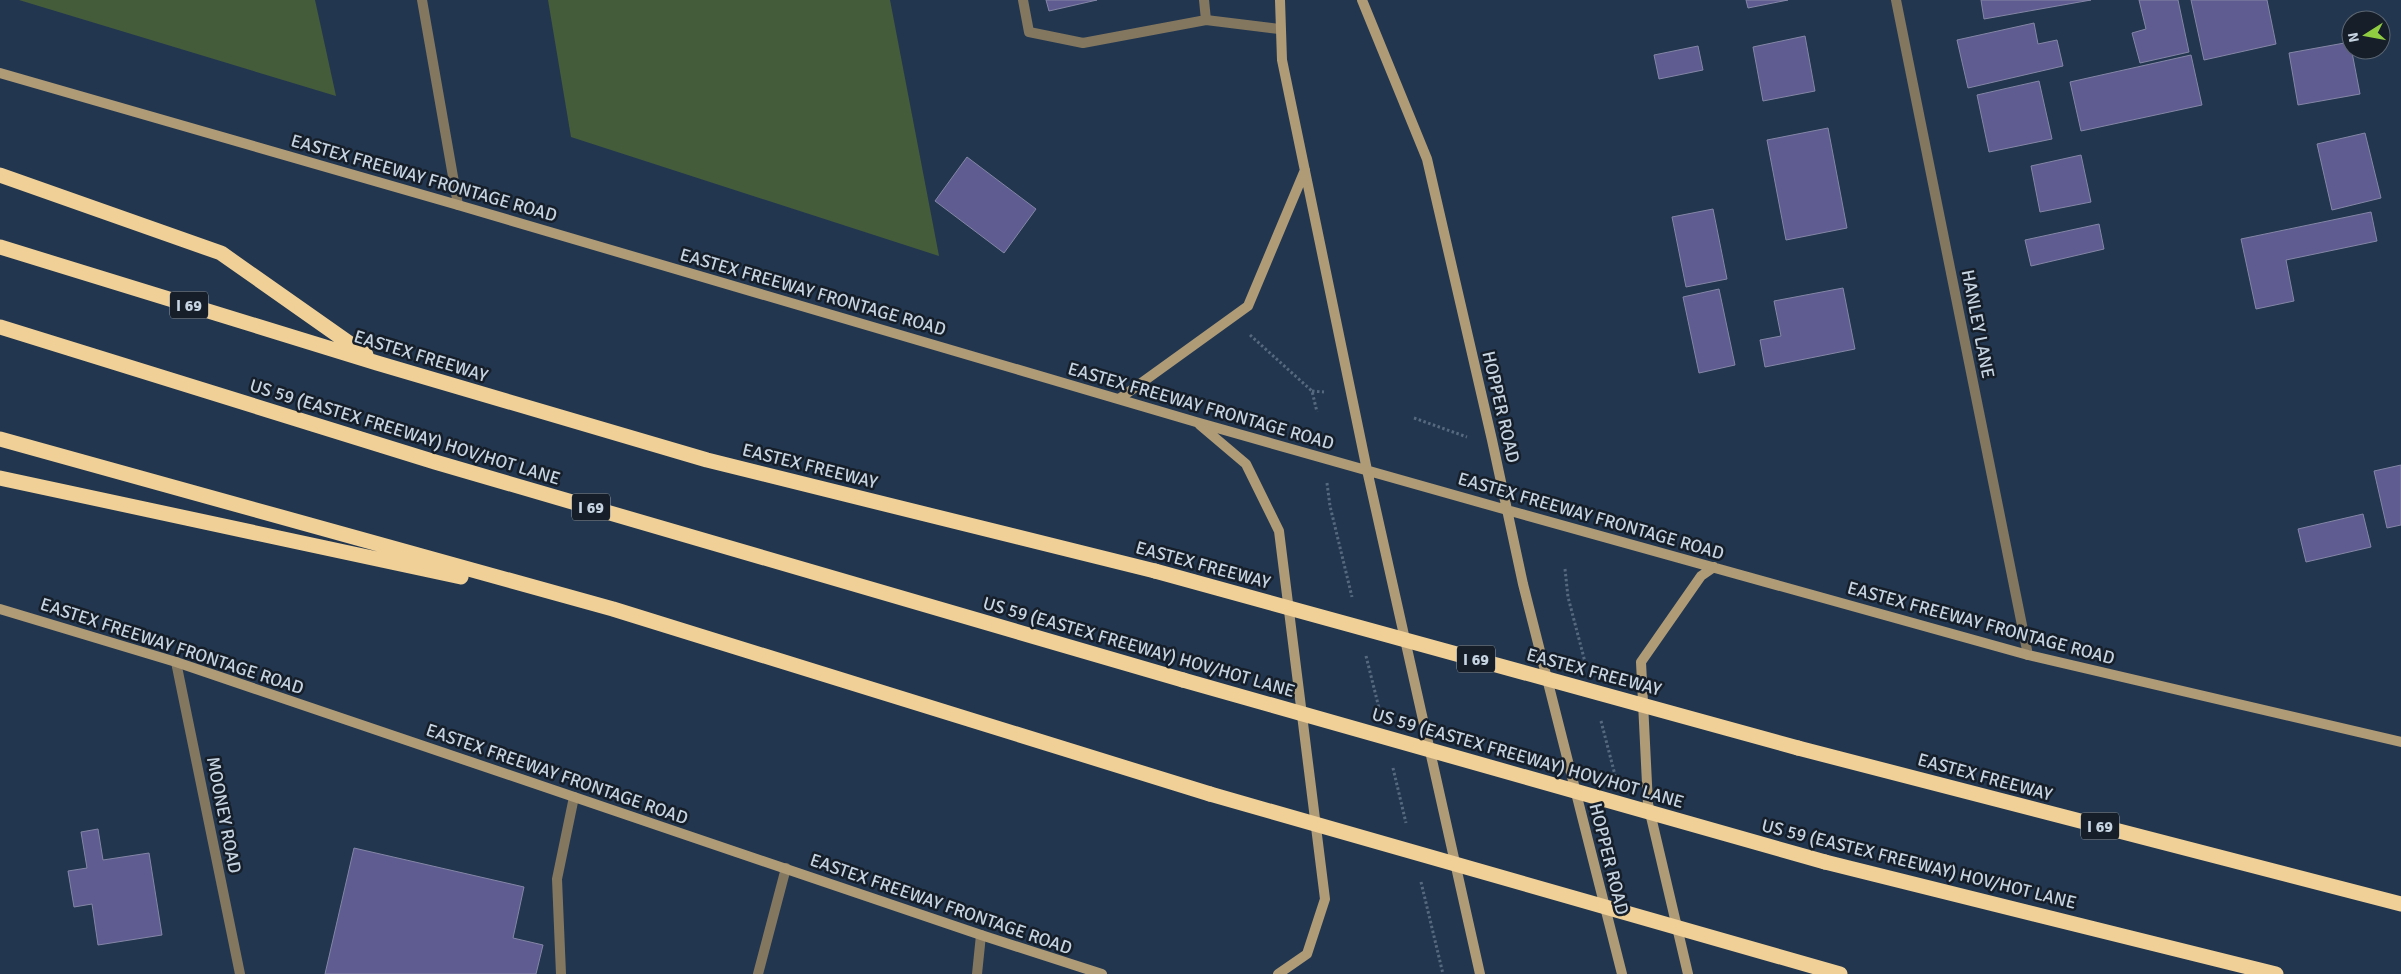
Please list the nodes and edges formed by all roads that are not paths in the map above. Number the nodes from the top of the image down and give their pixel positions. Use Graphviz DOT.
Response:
graph roads {
  1 [pos="422,0"];
  2 [pos="1023,0"];
  3 [pos="1204,0"];
  4 [pos="1280,0"];
  5 [pos="1362,0"];
  6 [pos="1896,0"];
  7 [pos="1206,20"];
  8 [pos="1279,29"];
  9 [pos="0,73"];
  10 [pos="1305,170"];
  11 [pos="0,175"];
  12 [pos="458,204"];
  13 [pos="0,247"];
  14 [pos="0,327"];
  15 [pos="377,363"];
  16 [pos="1119,399"];
  17 [pos="1196,422"];
  18 [pos="0,439"];
  19 [pos="1367,470"];
  20 [pos="0,478"];
  21 [pos="1507,510"];
  22 [pos="1714,567"];
  23 [pos="0,609"];
  24 [pos="613,609"];
  25 [pos="2028,655"];
  26 [pos="176,662"];
  27 [pos="2401,742"];
  28 [pos="574,796"];
  29 [pos="786,868"];
  30 [pos="2401,904"];
  31 [pos="981,935"];
  32 [pos="240,974"];
  33 [pos="561,974"];
  34 [pos="758,974"];
  35 [pos="977,974"];
  36 [pos="1102,974"];
  37 [pos="1278,974"];
  38 [pos="1480,974"];
  39 [pos="1622,974"];
  40 [pos="1688,974"];
  41 [pos="1840,974"];
  42 [pos="2276,974"];
  1 -- 12 [label="street"];
  2 -- 7 [label="street"];
  3 -- 7 [label="street"];
  4 -- 8 [label="main road"];
  5 -- 21 [label="main road, HOPPER ROAD"];
  6 -- 25 [label="street, HANLEY LANE"];
  7 -- 8 [label="street"];
  8 -- 10 [label="main road"];
  9 -- 12 [label="main road, EASTEX FREEWAY FRONTAGE ROAD"];
  10 -- 16 [label="main road"];
  10 -- 19 [label="main road"];
  11 -- 15 [label="highway"];
  12 -- 16 [label="main road, EASTEX FREEWAY FRONTAGE ROAD"];
  13 -- 15 [label="highway, EASTEX FREEWAY / I 69"];
  14 -- 42 [label="highway, US 59 (EASTEX FREEWAY) HOV/HOT LANE / I 69, bridge"];
  15 -- 30 [label="highway, EASTEX FREEWAY / I 69, bridge"];
  16 -- 17 [label="main road, EASTEX FREEWAY FRONTAGE ROAD"];
  17 -- 19 [label="main road, EASTEX FREEWAY FRONTAGE ROAD"];
  17 -- 37 [label="main road"];
  18 -- 24 [label="highway"];
  19 -- 21 [label="main road, EASTEX FREEWAY FRONTAGE ROAD"];
  19 -- 38 [label="main road"];
  20 -- 24 [label="highway"];
  21 -- 22 [label="main road, EASTEX FREEWAY FRONTAGE ROAD"];
  21 -- 39 [label="main road, HOPPER ROAD"];
  22 -- 25 [label="main road, EASTEX FREEWAY FRONTAGE ROAD"];
  22 -- 40 [label="main road"];
  23 -- 26 [label="main road, EASTEX FREEWAY FRONTAGE ROAD"];
  24 -- 41 [label="highway, bridge"];
  25 -- 27 [label="main road, EASTEX FREEWAY FRONTAGE ROAD"];
  26 -- 28 [label="main road, EASTEX FREEWAY FRONTAGE ROAD"];
  26 -- 32 [label="street, MOONEY ROAD"];
  28 -- 29 [label="main road, EASTEX FREEWAY FRONTAGE ROAD"];
  28 -- 33 [label="street"];
  29 -- 31 [label="main road, EASTEX FREEWAY FRONTAGE ROAD"];
  29 -- 34 [label="street"];
  31 -- 35 [label="street"];
  31 -- 36 [label="main road, EASTEX FREEWAY FRONTAGE ROAD"];
}
